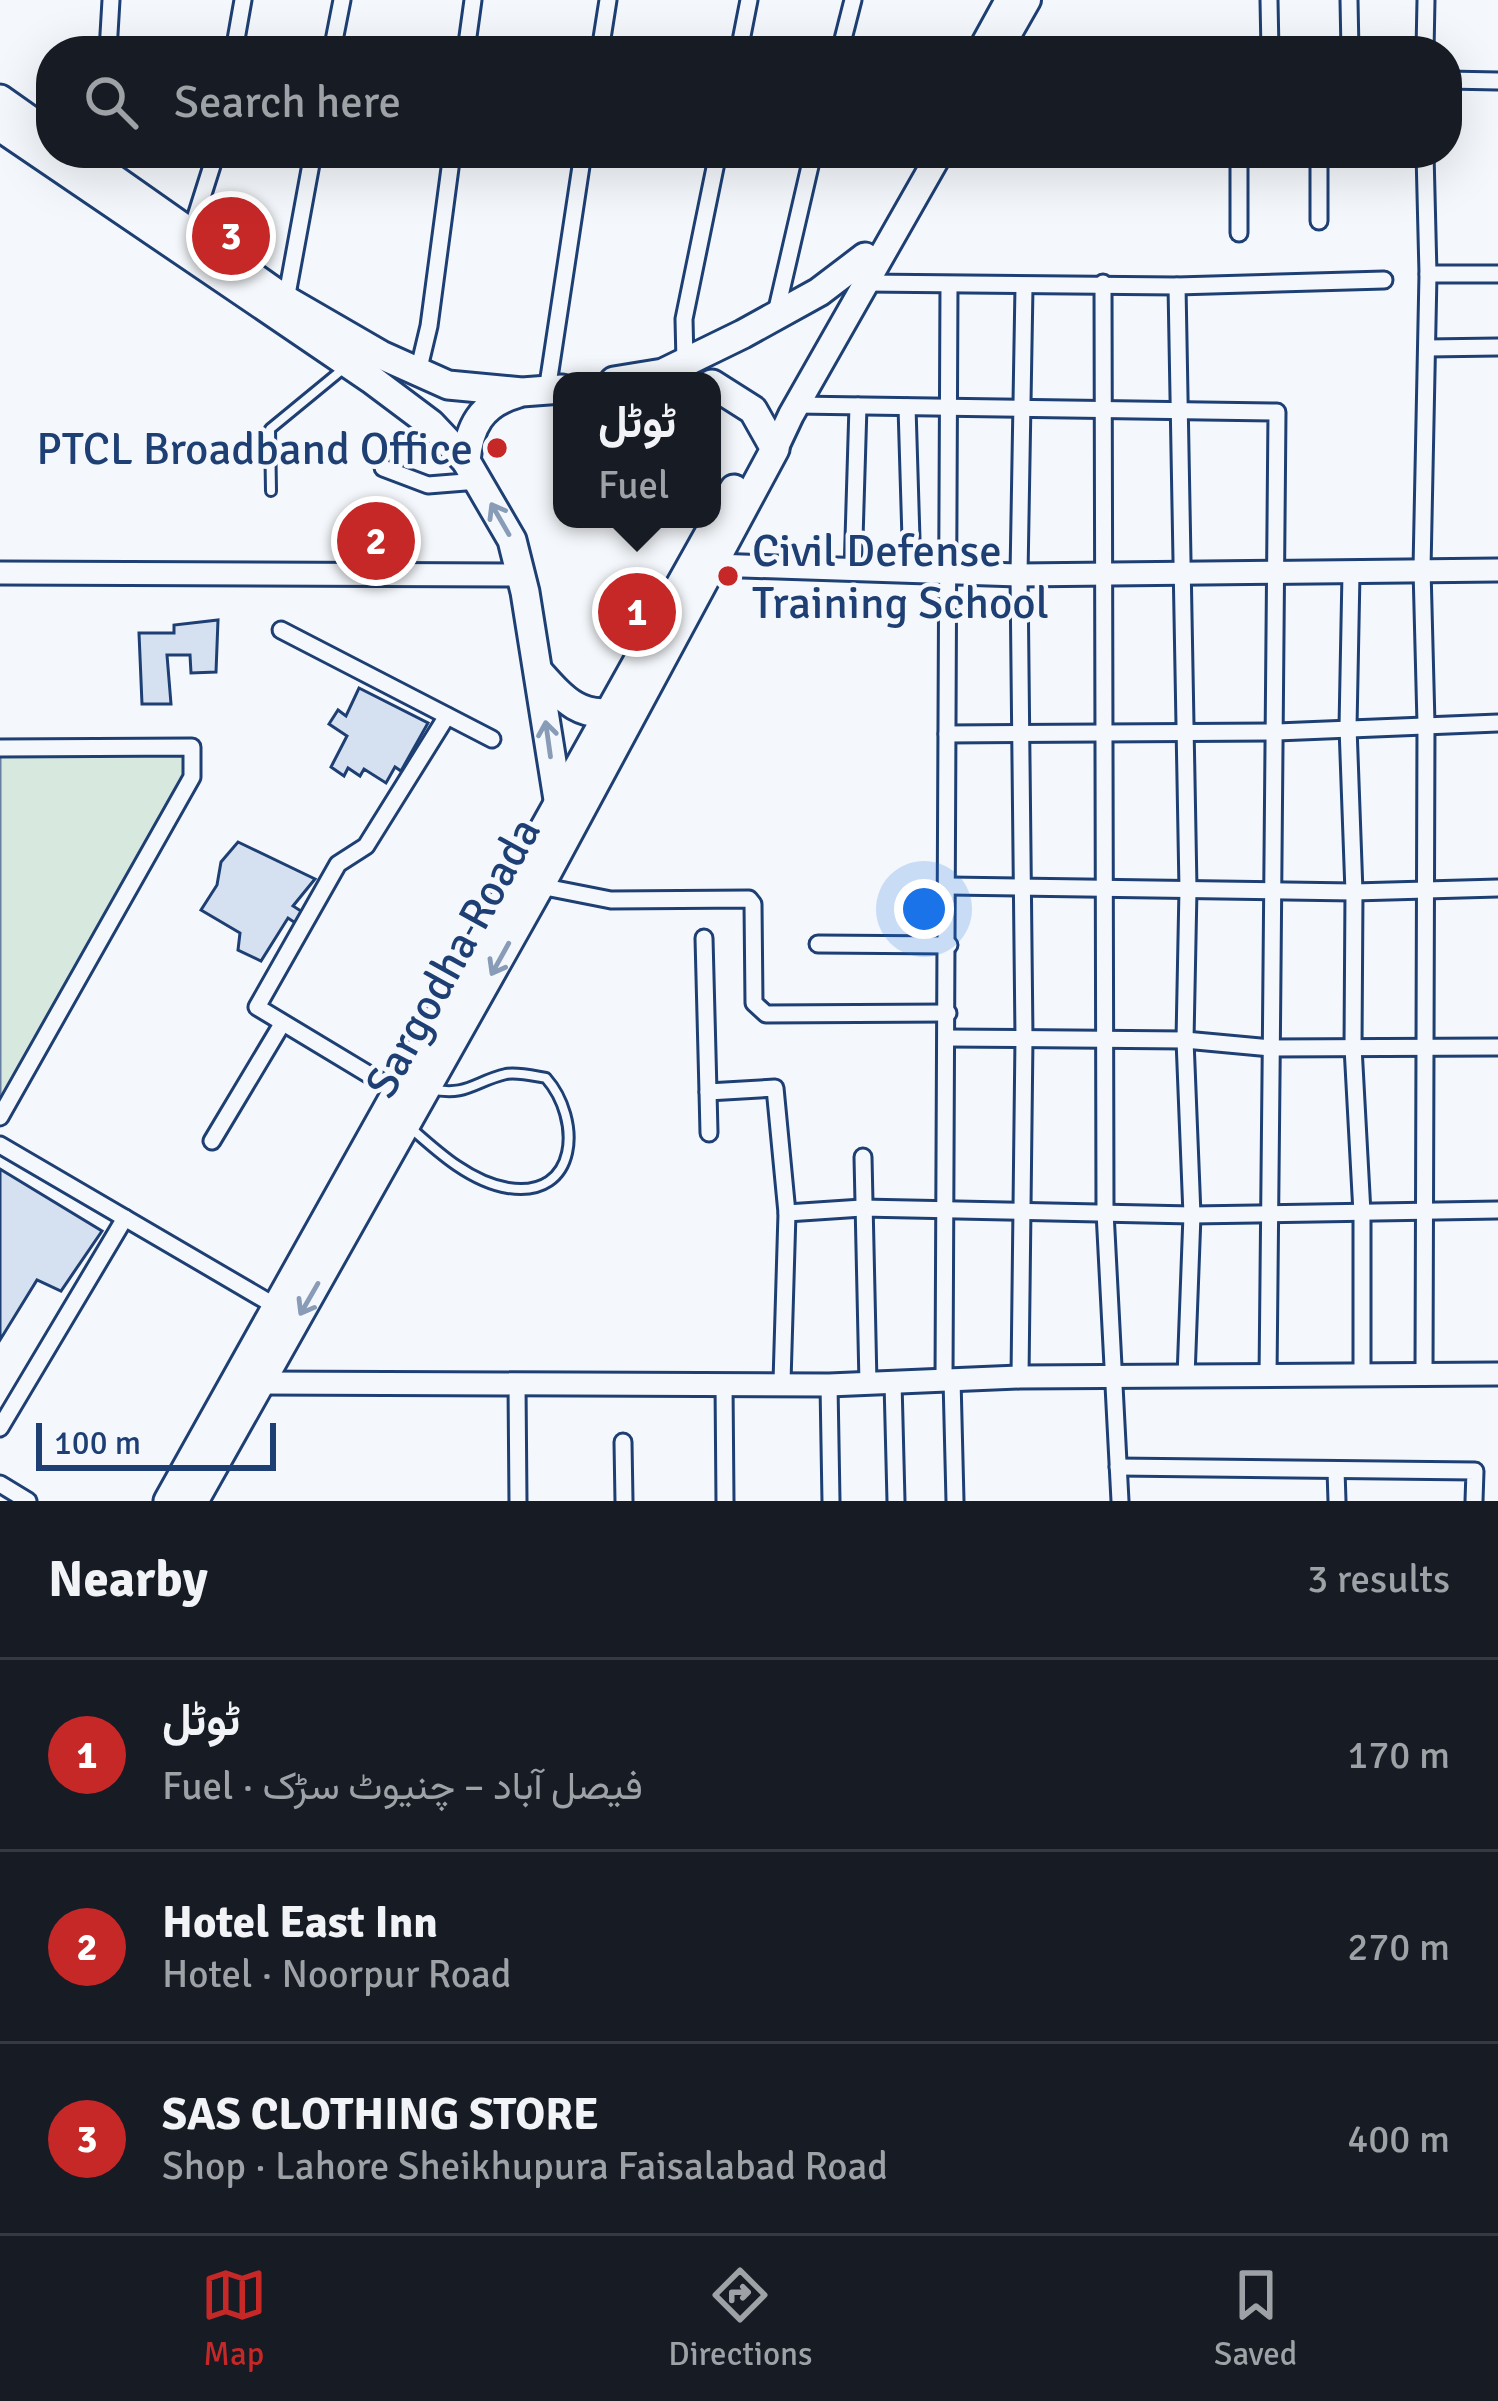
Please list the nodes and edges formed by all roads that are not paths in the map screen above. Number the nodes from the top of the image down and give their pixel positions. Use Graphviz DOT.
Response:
graph roads {
  1 [pos="110,0"];
  2 [pos="243,0"];
  3 [pos="342,0"];
  4 [pos="473,0"];
  5 [pos="608,0"];
  6 [pos="749,0"];
  7 [pos="853,0"];
  8 [pos="1008,0"];
  9 [pos="1028,0"];
  10 [pos="1269,0"];
  11 [pos="1349,0"];
  12 [pos="1426,0"];
  13 [pos="109,36"];
  14 [pos="237,36"];
  15 [pos="335,36"];
  16 [pos="468,36"];
  17 [pos="602,36"];
  18 [pos="742,36"];
  19 [pos="844,36"];
  20 [pos="988,36"];
  21 [pos="1008,36"];
  22 [pos="1270,36"];
  23 [pos="1350,36"];
  24 [pos="1425,36"];
  25 [pos="1462,80"];
  26 [pos="1498,81"];
  27 [pos="0,99"];
  28 [pos="36,124"];
  29 [pos="0,127"];
  30 [pos="36,150"];
  31 [pos="63,168"];
  32 [pos="110,168"];
  33 [pos="211,168"];
  34 [pos="310,168"];
  35 [pos="450,168"];
  36 [pos="580,168"];
  37 [pos="715,168"];
  38 [pos="811,168"];
  39 [pos="916,168"];
  40 [pos="930,168"];
  41 [pos="1239,168"];
  42 [pos="1319,168"];
  43 [pos="1426,168"];
  44 [pos="1319,221"];
  45 [pos="191,232"];
  46 [pos="1240,233"];
  47 [pos="865,270"];
  48 [pos="1428,274"];
  49 [pos="1498,274"];
  50 [pos="1384,280"];
  51 [pos="1103,283"];
  52 [pos="949,285"];
  53 [pos="1178,286"];
  54 [pos="1024,287"];
  55 [pos="286,300"];
  56 [pos="776,316"];
  57 [pos="1498,347"];
  58 [pos="1427,348"];
  59 [pos="367,366"];
  60 [pos="418,372"];
  61 [pos="691,372"];
  62 [pos="695,372"];
  63 [pos="721,390"];
  64 [pos="543,391"];
  65 [pos="796,405"];
  66 [pos="857,406"];
  67 [pos="907,406"];
  68 [pos="947,406"];
  69 [pos="1021,408"];
  70 [pos="1183,409"];
  71 [pos="1103,410"];
  72 [pos="771,440"];
  73 [pos="383,468"];
  74 [pos="472,471"];
  75 [pos="271,491"];
  76 [pos="721,523"];
  77 [pos="718,528"];
  78 [pos="714,565"];
  79 [pos="1422,569"];
  80 [pos="1183,571"];
  81 [pos="1498,571"];
  82 [pos="853,572"];
  83 [pos="912,572"];
  84 [pos="945,572"];
  85 [pos="1104,572"];
  86 [pos="0,573"];
  87 [pos="1276,573"];
  88 [pos="1352,573"];
  89 [pos="520,575"];
  90 [pos="1019,575"];
  91 [pos="281,630"];
  92 [pos="539,672"];
  93 [pos="638,704"];
  94 [pos="607,713"];
  95 [pos="447,716"];
  96 [pos="1426,724"];
  97 [pos="1498,724"];
  98 [pos="1348,727"];
  99 [pos="1102,731"];
  100 [pos="1022,732"];
  101 [pos="1184,732"];
  102 [pos="1277,732"];
  103 [pos="946,734"];
  104 [pos="492,739"];
  105 [pos="0,748"];
  106 [pos="559,806"];
  107 [pos="540,886"];
  108 [pos="949,886"];
  109 [pos="1498,888"];
  110 [pos="1022,890"];
  111 [pos="1104,890"];
  112 [pos="1188,890"];
  113 [pos="1425,890"];
  114 [pos="1272,891"];
  115 [pos="1354,892"];
  116 [pos="704,938"];
  117 [pos="818,944"];
  118 [pos="949,945"];
  119 [pos="948,1012"];
  120 [pos="282,1024"];
  121 [pos="947,1038"];
  122 [pos="1024,1038"];
  123 [pos="1105,1040"];
  124 [pos="1185,1040"];
  125 [pos="1426,1046"];
  126 [pos="1353,1047"];
  127 [pos="1498,1047"];
  128 [pos="1271,1048"];
  129 [pos="428,1088"];
  130 [pos="708,1092"];
  131 [pos="398,1109"];
  132 [pos="0,1118"];
  133 [pos="709,1133"];
  134 [pos="212,1141"];
  135 [pos="0,1145"];
  136 [pos="862,1157"];
  137 [pos="862,1208"];
  138 [pos="1425,1208"];
  139 [pos="1498,1210"];
  140 [pos="944,1212"];
  141 [pos="1022,1212"];
  142 [pos="1106,1212"];
  143 [pos="787,1213"];
  144 [pos="1362,1213"];
  145 [pos="1270,1214"];
  146 [pos="1192,1215"];
  147 [pos="125,1218"];
  148 [pos="277,1307"];
  149 [pos="1424,1373"];
  150 [pos="1498,1374"];
  151 [pos="1361,1376"];
  152 [pos="1020,1377"];
  153 [pos="1112,1377"];
  154 [pos="1186,1377"];
  155 [pos="1268,1378"];
  156 [pos="948,1380"];
  157 [pos="782,1382"];
  158 [pos="893,1382"];
  159 [pos="261,1383"];
  160 [pos="868,1383"];
  161 [pos="724,1384"];
  162 [pos="518,1385"];
  163 [pos="829,1385"];
  164 [pos="0,1428"];
  165 [pos="623,1442"];
  166 [pos="1118,1467"];
  167 [pos="1336,1470"];
  168 [pos="0,1484"];
  169 [pos="28,1501"];
  170 [pos="168,1501"];
  171 [pos="194,1501"];
  172 [pos="518,1501"];
  173 [pos="624,1501"];
  174 [pos="724,1501"];
  175 [pos="831,1501"];
  176 [pos="896,1501"];
  177 [pos="955,1501"];
  178 [pos="1120,1501"];
  179 [pos="1337,1501"];
  180 [pos="1474,1501"];
  1 -- 13 [label="street"];
  2 -- 14 [label="street"];
  3 -- 15 [label="street"];
  4 -- 16 [label="street"];
  5 -- 17 [label="street"];
  6 -- 18 [label="street"];
  7 -- 19 [label="street"];
  8 -- 20 [label="main road"];
  9 -- 21 [label="main road"];
  10 -- 22 [label="street"];
  11 -- 23 [label="street"];
  12 -- 24 [label="street"];
  25 -- 26 [label="street"];
  27 -- 28 [label="highway"];
  29 -- 30 [label="highway"];
  31 -- 59 [label="highway"];
  32 -- 45 [label="highway"];
  33 -- 45 [label="street"];
  34 -- 55 [label="street"];
  35 -- 60 [label="street"];
  36 -- 64 [label="street"];
  37 -- 61 [label="street"];
  38 -- 56 [label="street"];
  39 -- 47 [label="main road"];
  40 -- 47 [label="main road"];
  41 -- 46 [label="street"];
  42 -- 44 [label="street"];
  43 -- 48 [label="street"];
  45 -- 55 [label="highway"];
  47 -- 52 [label="street"];
  47 -- 56 [label="highway"];
  47 -- 65 [label="main road"];
  47 -- 72 [label="main road"];
  48 -- 49 [label="street"];
  48 -- 58 [label="street"];
  50 -- 53 [label="street"];
  51 -- 53 [label="street"];
  51 -- 54 [label="street"];
  51 -- 71 [label="street"];
  52 -- 54 [label="street"];
  52 -- 68 [label="street"];
  53 -- 70 [label="street"];
  54 -- 69 [label="street"];
  55 -- 59 [label="highway"];
  56 -- 62 [label="highway"];
  57 -- 58 [label="street"];
  58 -- 79 [label="street"];
  59 -- 60 [label="highway"];
  59 -- 74 [label="highway"];
  59 -- 75 [label="lane"];
  60 -- 64 [label="highway"];
  63 -- 72 [label="highway"];
  64 -- 74 [label="highway"];
  65 -- 66 [label="street"];
  65 -- 72 [label="main road"];
  66 -- 67 [label="street"];
  66 -- 82 [label="street"];
  67 -- 68 [label="street"];
  67 -- 83 [label="street"];
  68 -- 69 [label="street"];
  68 -- 84 [label="street"];
  69 -- 71 [label="street"];
  69 -- 90 [label="street"];
  70 -- 71 [label="street"];
  70 -- 80 [label="street"];
  70 -- 87 [label="street"];
  71 -- 85 [label="street"];
  72 -- 76 [label="highway, Sargodha Roada"];
  72 -- 78 [label="highway, Sargodha Roada"];
  73 -- 74 [label="street"];
  89 -- 74 [label="highway, one-way"];
  77 -- 94 [label="highway, Sargodha Roada"];
  78 -- 82 [label="street"];
  78 -- 93 [label="highway, Sargodha Roada"];
  79 -- 81 [label="street"];
  79 -- 88 [label="street"];
  79 -- 96 [label="street"];
  80 -- 85 [label="street"];
  80 -- 87 [label="street"];
  80 -- 101 [label="street"];
  82 -- 83 [label="street"];
  83 -- 84 [label="street"];
  84 -- 90 [label="street"];
  84 -- 103 [label="street"];
  85 -- 90 [label="street"];
  85 -- 99 [label="street"];
  86 -- 89 [label="street"];
  87 -- 88 [label="street"];
  87 -- 102 [label="street"];
  88 -- 98 [label="street"];
  89 -- 92 [label="highway"];
  90 -- 100 [label="street"];
  91 -- 95 [label="street"];
  92 -- 94 [label="highway"];
  106 -- 92 [label="highway, one-way"];
  93 -- 94 [label="highway"];
  93 -- 107 [label="highway, Sargodha Roada"];
  94 -- 106 [label="highway, Sargodha Roada"];
  95 -- 104 [label="street"];
  95 -- 120 [label="street"];
  96 -- 97 [label="street"];
  96 -- 98 [label="street"];
  96 -- 113 [label="street"];
  98 -- 102 [label="street"];
  98 -- 115 [label="street"];
  99 -- 100 [label="street"];
  99 -- 101 [label="street"];
  99 -- 111 [label="street"];
  100 -- 103 [label="street"];
  100 -- 110 [label="street"];
  101 -- 102 [label="street"];
  101 -- 112 [label="street"];
  102 -- 114 [label="street"];
  103 -- 108 [label="street"];
  105 -- 132 [label="street"];
  106 -- 131 [label="highway, Sargodha Roada"];
  107 -- 119 [label="street"];
  107 -- 129 [label="highway, Sargodha Roada, one-way"];
  108 -- 110 [label="street"];
  108 -- 118 [label="street"];
  109 -- 113 [label="street"];
  110 -- 111 [label="street"];
  110 -- 122 [label="street"];
  111 -- 112 [label="street"];
  111 -- 123 [label="street"];
  112 -- 114 [label="street"];
  112 -- 124 [label="street"];
  113 -- 115 [label="street"];
  113 -- 125 [label="street"];
  114 -- 115 [label="street"];
  114 -- 128 [label="street"];
  115 -- 126 [label="street"];
  116 -- 130 [label="street"];
  117 -- 118 [label="street"];
  118 -- 119 [label="street"];
  119 -- 121 [label="street"];
  120 -- 131 [label="street"];
  120 -- 134 [label="street"];
  121 -- 122 [label="street"];
  121 -- 140 [label="street"];
  122 -- 123 [label="street"];
  122 -- 141 [label="street"];
  123 -- 124 [label="street"];
  123 -- 142 [label="street"];
  124 -- 128 [label="street"];
  124 -- 146 [label="street"];
  125 -- 126 [label="street"];
  125 -- 127 [label="street"];
  125 -- 138 [label="street"];
  126 -- 128 [label="street"];
  126 -- 144 [label="street"];
  128 -- 145 [label="street"];
  129 -- 131 [label="highway, Sargodha Roada"];
  129 -- 131 [label="lane"];
  130 -- 133 [label="street"];
  130 -- 143 [label="street"];
  131 -- 148 [label="highway, Sargodha Roada"];
  131 -- 159 [label="highway, Sargodha Roada, one-way"];
  135 -- 147 [label="street"];
  136 -- 137 [label="street"];
  137 -- 140 [label="street"];
  137 -- 143 [label="street"];
  137 -- 160 [label="street"];
  138 -- 139 [label="street"];
  138 -- 144 [label="street"];
  138 -- 149 [label="street"];
  140 -- 141 [label="street"];
  140 -- 156 [label="street"];
  141 -- 142 [label="street"];
  141 -- 152 [label="street"];
  142 -- 146 [label="street"];
  142 -- 153 [label="street"];
  143 -- 157 [label="street"];
  144 -- 145 [label="street"];
  144 -- 151 [label="street"];
  145 -- 146 [label="street"];
  145 -- 155 [label="street"];
  146 -- 154 [label="street"];
  147 -- 148 [label="street"];
  147 -- 164 [label="street"];
  148 -- 170 [label="highway, Sargodha Roada"];
  149 -- 150 [label="street"];
  149 -- 151 [label="street"];
  151 -- 155 [label="street"];
  152 -- 153 [label="street"];
  152 -- 156 [label="street"];
  153 -- 154 [label="street"];
  153 -- 166 [label="street"];
  154 -- 155 [label="street"];
  156 -- 158 [label="street"];
  156 -- 177 [label="street"];
  157 -- 161 [label="street"];
  157 -- 163 [label="street"];
  158 -- 160 [label="street"];
  158 -- 176 [label="street"];
  159 -- 162 [label="street"];
  159 -- 171 [label="highway, Sargodha Roada"];
  160 -- 163 [label="street"];
  161 -- 162 [label="street"];
  161 -- 174 [label="street"];
  162 -- 172 [label="street"];
  163 -- 175 [label="street"];
  165 -- 173 [label="street"];
  166 -- 167 [label="street"];
  166 -- 178 [label="street"];
  167 -- 179 [label="street"];
  167 -- 180 [label="street"];
  168 -- 169 [label="street"];
}
